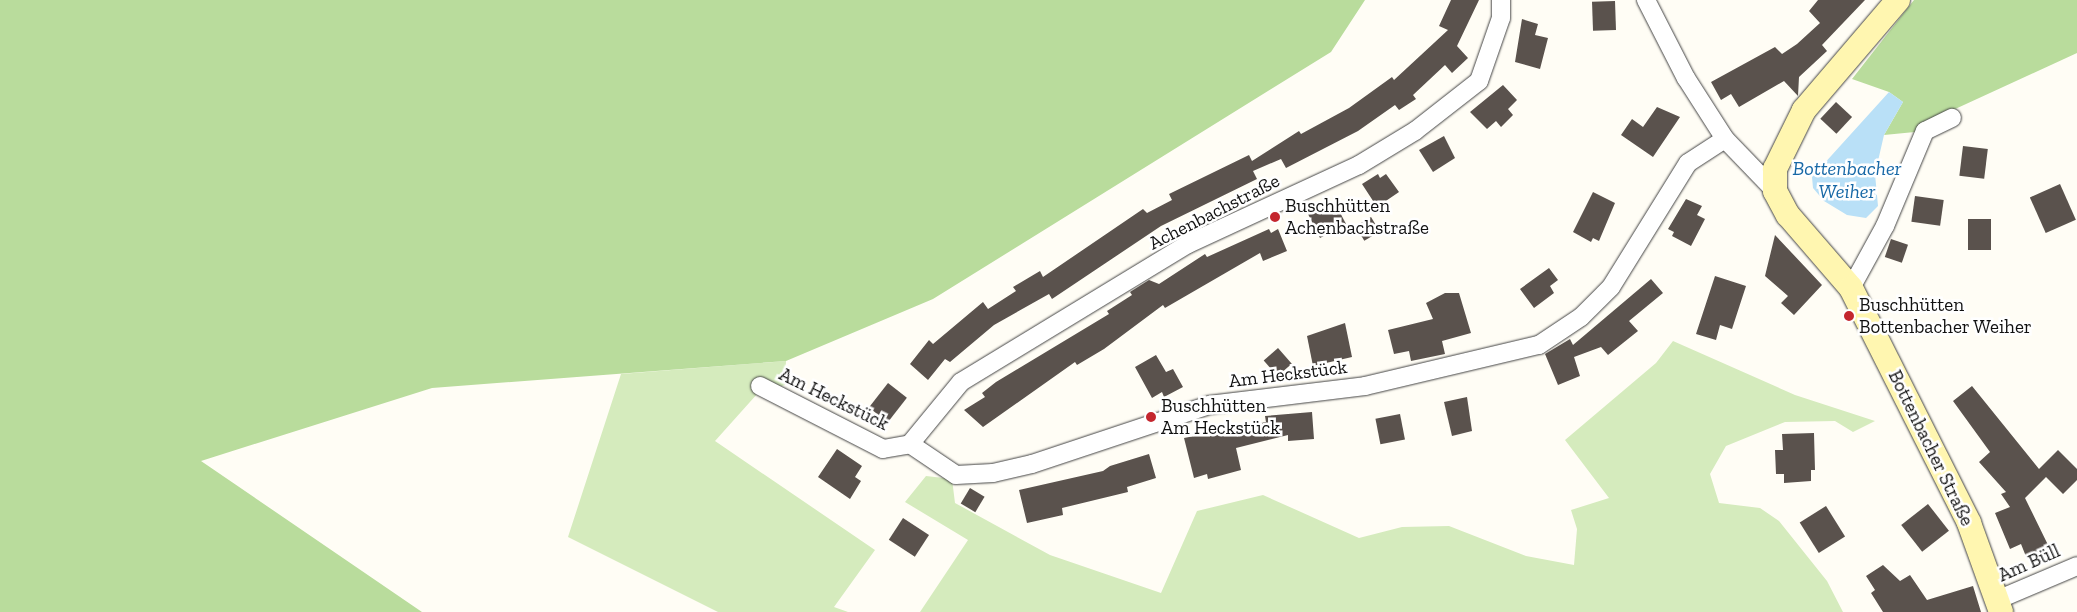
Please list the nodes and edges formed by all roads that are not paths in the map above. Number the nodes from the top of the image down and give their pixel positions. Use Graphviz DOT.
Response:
graph roads {
  1 [pos="1501,0"];
  2 [pos="1646,0"];
  3 [pos="1898,0"];
  4 [pos="1952,118"];
  5 [pos="1725,139"];
  6 [pos="1775,180"];
  7 [pos="1851,288"];
  8 [pos="760,386"];
  9 [pos="910,444"];
  10 [pos="2077,566"];
  11 [pos="1999,606"];
  1 -- 9 [label="street, Achenbachstraße"];
  2 -- 5 [label="street, Bottenbacher Straße"];
  3 -- 6 [label="street"];
  4 -- 7 [label="street"];
  5 -- 6 [label="street, Bottenbacher Straße"];
  5 -- 9 [label="street, Am Heckstück"];
  6 -- 7 [label="street, Bottenbacher Straße"];
  7 -- 11 [label="street, Bottenbacher Straße"];
  8 -- 9 [label="street, Am Heckstück"];
  10 -- 11 [label="street, Am Büll"];
}
